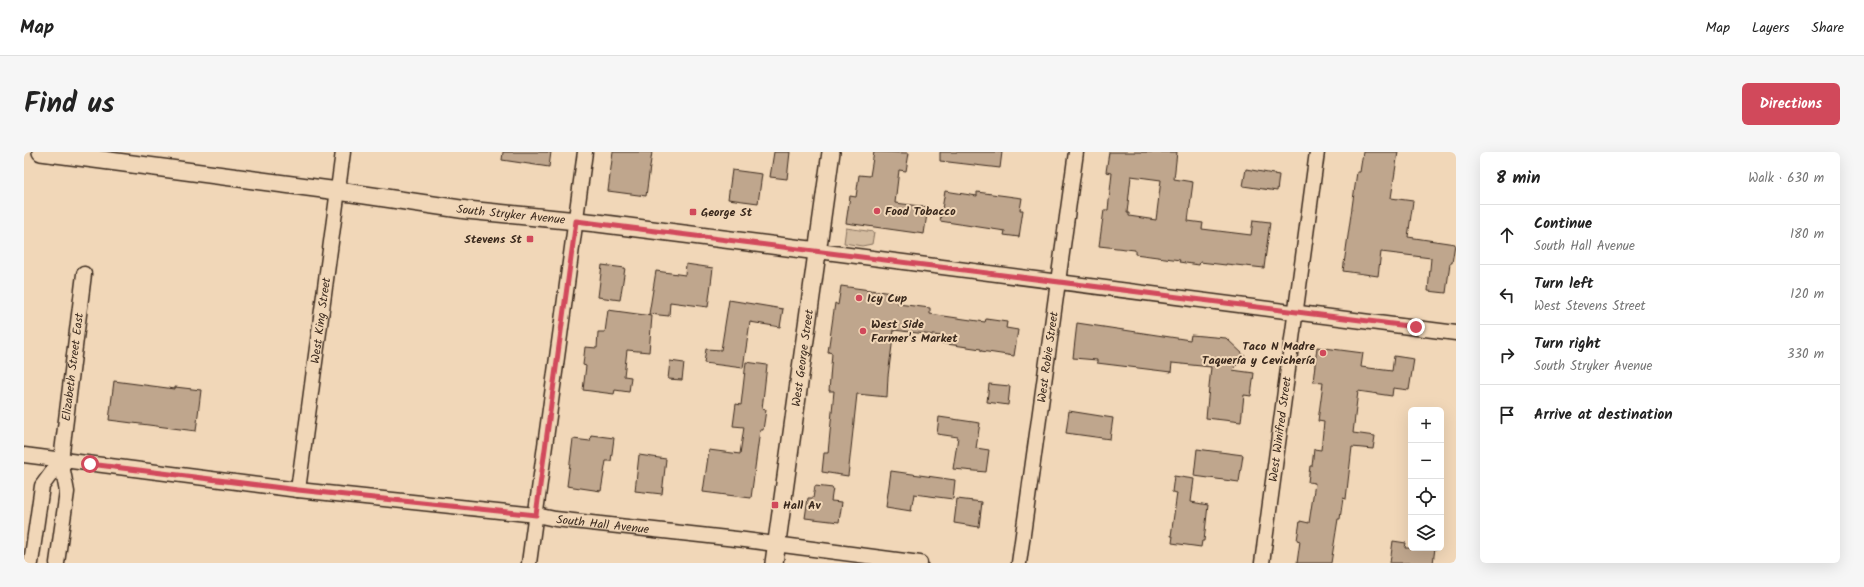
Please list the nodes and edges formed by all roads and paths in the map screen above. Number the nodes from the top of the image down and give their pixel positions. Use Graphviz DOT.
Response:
graph roads {
  1 [pos="42,152"];
  2 [pos="343,152"];
  3 [pos="585,152"];
  4 [pos="831,152"];
  5 [pos="1076,152"];
  6 [pos="1317,152"];
  7 [pos="100,156"];
  8 [pos="338,191"];
  9 [pos="576,221"];
  10 [pos="818,251"];
  11 [pos="84,274"];
  12 [pos="1058,281"];
  13 [pos="1295,312"];
  14 [pos="1456,333"];
  15 [pos="24,455"];
  16 [pos="61,460"];
  17 [pos="298,490"];
  18 [pos="536,515"];
  19 [pos="776,544"];
  20 [pos="31,563"];
  21 [pos="57,563"];
  22 [pos="529,563"];
  23 [pos="774,563"];
  24 [pos="920,563"];
  25 [pos="1019,563"];
  26 [pos="1262,563"];
  1 -- 7 [label="street, South Stryker Avenue"];
  2 -- 8 [label="street, West King Street"];
  3 -- 9 [label="street"];
  4 -- 10 [label="street, West George Street"];
  5 -- 12 [label="street, West Robie Street"];
  6 -- 13 [label="street, West Winifred Street"];
  7 -- 8 [label="street, South Stryker Avenue"];
  8 -- 9 [label="street, South Stryker Avenue"];
  8 -- 17 [label="street, West King Street"];
  9 -- 10 [label="street, South Stryker Avenue"];
  9 -- 18 [label="street"];
  10 -- 12 [label="street, South Stryker Avenue"];
  10 -- 19 [label="street, West George Street"];
  11 -- 16 [label="street, Elizabeth Street East"];
  12 -- 13 [label="street, South Stryker Avenue"];
  12 -- 25 [label="street, West Robie Street"];
  13 -- 14 [label="street, South Stryker Avenue"];
  13 -- 26 [label="street, West Winifred Street"];
  15 -- 16 [label="street, South Hall Avenue"];
  16 -- 17 [label="street, South Hall Avenue"];
  16 -- 20 [label="street, Elizabeth Street East"];
  16 -- 21 [label="street, Elizabeth Street East"];
  17 -- 18 [label="street, South Hall Avenue"];
  18 -- 19 [label="street, South Hall Avenue"];
  18 -- 22 [label="street"];
  19 -- 23 [label="street, West George Street"];
  19 -- 24 [label="street, South Hall Avenue"];
}
